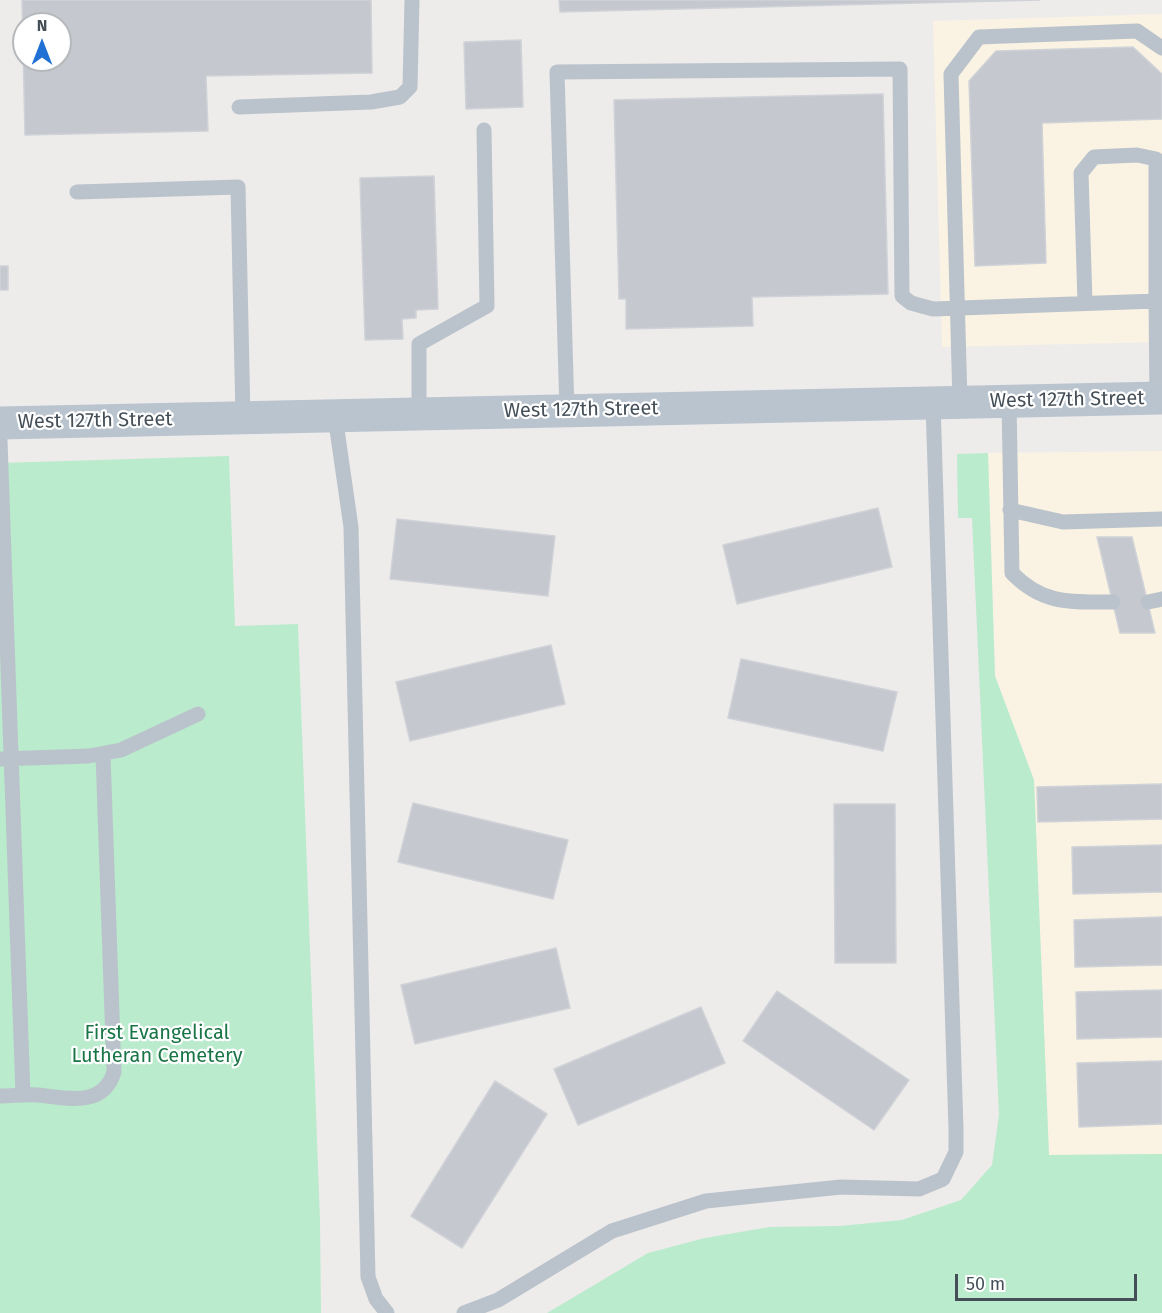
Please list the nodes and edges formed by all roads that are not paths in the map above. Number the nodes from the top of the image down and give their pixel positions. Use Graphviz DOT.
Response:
graph roads {
  1 [pos="412,0"];
  2 [pos="1162,48"];
  3 [pos="239,107"];
  4 [pos="484,130"];
  5 [pos="1159,157"];
  6 [pos="77,192"];
  7 [pos="1156,301"];
  8 [pos="1085,303"];
  9 [pos="958,308"];
  10 [pos="1160,398"];
  11 [pos="1008,401"];
  12 [pos="946,402"];
  13 [pos="567,411"];
  14 [pos="419,414"];
  15 [pos="335,416"];
  16 [pos="243,418"];
  17 [pos="0,423"];
  18 [pos="0,440"];
  19 [pos="1010,510"];
  20 [pos="1162,519"];
  21 [pos="1113,602"];
  22 [pos="2,641"];
  23 [pos="198,714"];
  24 [pos="103,754"];
  25 [pos="5,759"];
  26 [pos="22,1095"];
  27 [pos="0,1096"];
  28 [pos="387,1313"];
  29 [pos="464,1313"];
  1 -- 3 [label="lane"];
  2 -- 9 [label="lane"];
  4 -- 14 [label="lane"];
  5 -- 7 [label="lane"];
  5 -- 8 [label="lane"];
  6 -- 16 [label="lane"];
  7 -- 8 [label="lane"];
  7 -- 10 [label="lane"];
  8 -- 9 [label="lane"];
  9 -- 12 [label="lane"];
  9 -- 13 [label="lane"];
  10 -- 11 [label="main road, West 127th Street"];
  11 -- 12 [label="main road, West 127th Street"];
  11 -- 19 [label="lane"];
  12 -- 13 [label="main road, West 127th Street"];
  12 -- 29 [label="lane"];
  13 -- 14 [label="main road, West 127th Street"];
  14 -- 15 [label="main road, West 127th Street"];
  15 -- 16 [label="main road, West 127th Street"];
  15 -- 28 [label="lane"];
  16 -- 17 [label="main road, West 127th Street"];
  18 -- 22 [label="lane"];
  19 -- 20 [label="lane"];
  19 -- 21 [label="lane"];
  22 -- 25 [label="lane"];
  23 -- 24 [label="lane"];
  24 -- 25 [label="lane"];
  24 -- 26 [label="lane"];
  25 -- 26 [label="lane"];
  26 -- 27 [label="lane"];
}
